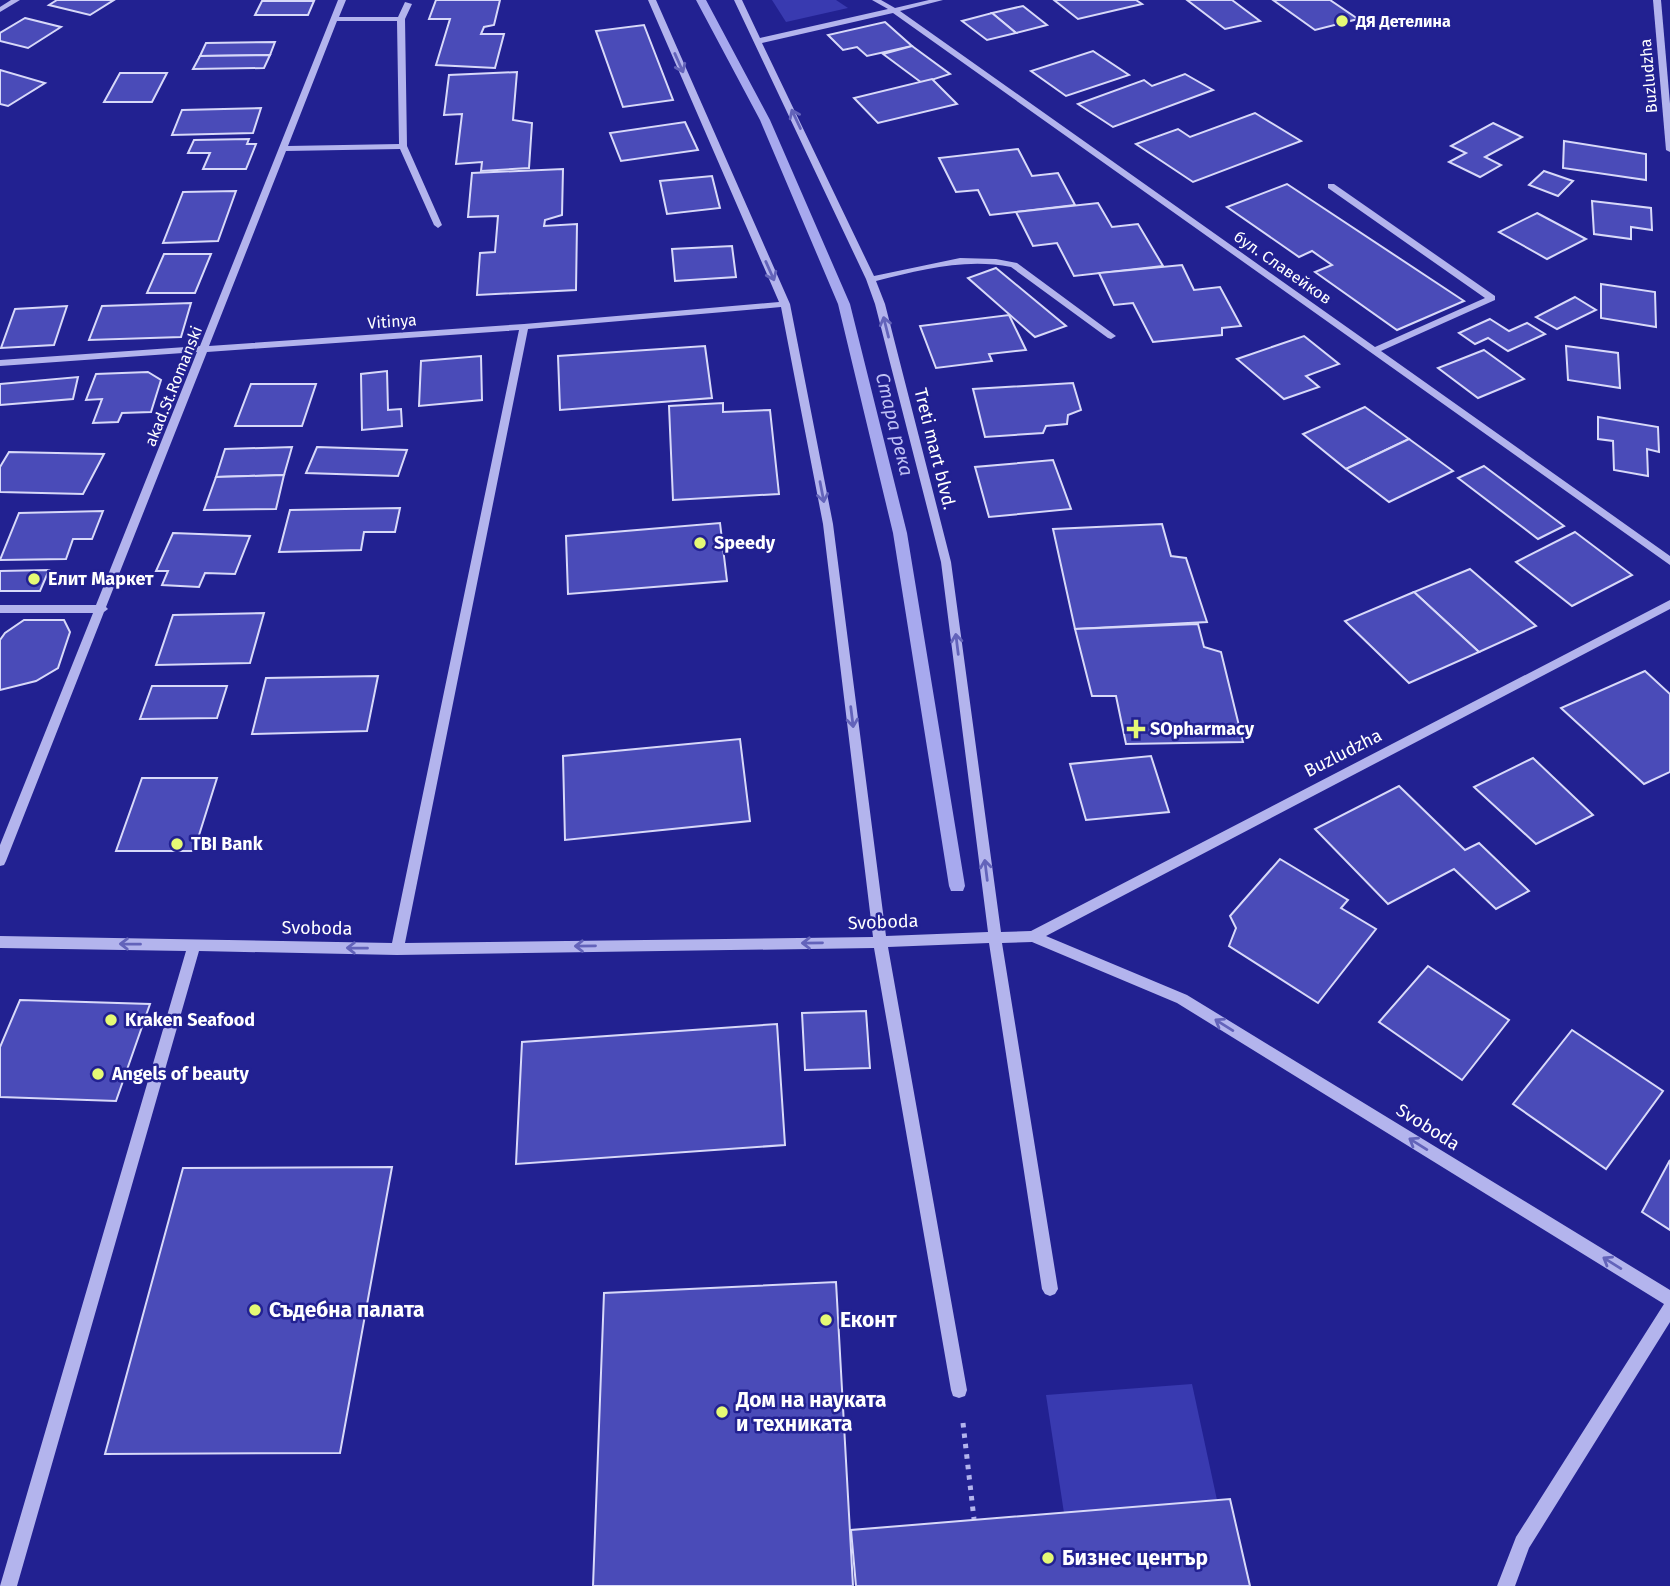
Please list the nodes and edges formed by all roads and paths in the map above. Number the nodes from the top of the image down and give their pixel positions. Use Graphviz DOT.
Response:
graph roads {
  1 [pos="16,0"];
  2 [pos="342,0"];
  3 [pos="652,0"];
  4 [pos="738,0"];
  5 [pos="876,0"];
  6 [pos="939,0"];
  7 [pos="1657,0"];
  8 [pos="408,4"];
  9 [pos="0,10"];
  10 [pos="894,10"];
  11 [pos="334,19"];
  12 [pos="401,19"];
  13 [pos="759,41"];
  14 [pos="1670,144"];
  15 [pos="403,146"];
  16 [pos="283,149"];
  17 [pos="1670,150"];
  18 [pos="1331,186"];
  19 [pos="438,225"];
  20 [pos="871,279"];
  21 [pos="785,304"];
  22 [pos="524,327"];
  23 [pos="1111,336"];
  24 [pos="204,349"];
  25 [pos="1373,351"];
  26 [pos="0,363"];
  27 [pos="1670,561"];
  28 [pos="1670,604"];
  29 [pos="0,609"];
  30 [pos="102,609"];
  31 [pos="0,861"];
  32 [pos="1033,936"];
  33 [pos="995,937"];
  34 [pos="0,942"];
  35 [pos="880,942"];
  36 [pos="194,945"];
  37 [pos="397,949"];
  38 [pos="1049,1289"];
  39 [pos="1670,1299"];
  40 [pos="1670,1308"];
  41 [pos="959,1390"];
  42 [pos="974,1519"];
  43 [pos="8,1586"];
  44 [pos="1506,1586"];
  1 -- 9 [label="street"];
  2 -- 11 [label="street, akad.St.Romanski"];
  3 -- 21 [label="street, one-way"];
  4 -- 13 [label="street, Treti mart blvd."];
  5 -- 10 [label="street, бул. Славейков"];
  6 -- 10 [label="street"];
  7 -- 14 [label="street, Buzludzha"];
  8 -- 12 [label="street"];
  10 -- 13 [label="street"];
  10 -- 25 [label="street, бул. Славейков"];
  11 -- 12 [label="street"];
  11 -- 16 [label="street, akad.St.Romanski"];
  12 -- 15 [label="street"];
  20 -- 13 [label="street, Treti mart blvd., one-way"];
  14 -- 17 [label="street, Buzludzha"];
  15 -- 16 [label="street"];
  15 -- 19 [label="street"];
  16 -- 24 [label="street, akad.St.Romanski"];
  18 -- 25 [label="street"];
  20 -- 23 [label="street"];
  33 -- 20 [label="street, Treti mart blvd., one-way"];
  21 -- 22 [label="street, Vitinya"];
  21 -- 35 [label="street, one-way"];
  22 -- 24 [label="street, Vitinya"];
  22 -- 37 [label="street"];
  24 -- 26 [label="street, Vitinya"];
  24 -- 30 [label="street, akad.St.Romanski"];
  25 -- 27 [label="street, бул. Славейков"];
  28 -- 32 [label="street, Buzludzha"];
  29 -- 30 [label="street"];
  30 -- 31 [label="street, akad.St.Romanski"];
  32 -- 33 [label="street, Svoboda"];
  39 -- 32 [label="street, Svoboda, one-way"];
  33 -- 35 [label="street, Svoboda"];
  33 -- 38 [label="street"];
  36 -- 34 [label="street, Svoboda, one-way"];
  35 -- 37 [label="street, Svoboda, one-way"];
  35 -- 41 [label="street"];
  37 -- 36 [label="street, Svoboda, one-way"];
  36 -- 43 [label="street"];
  40 -- 44 [label="street"];
  41 -- 42 [label="path"];
}
